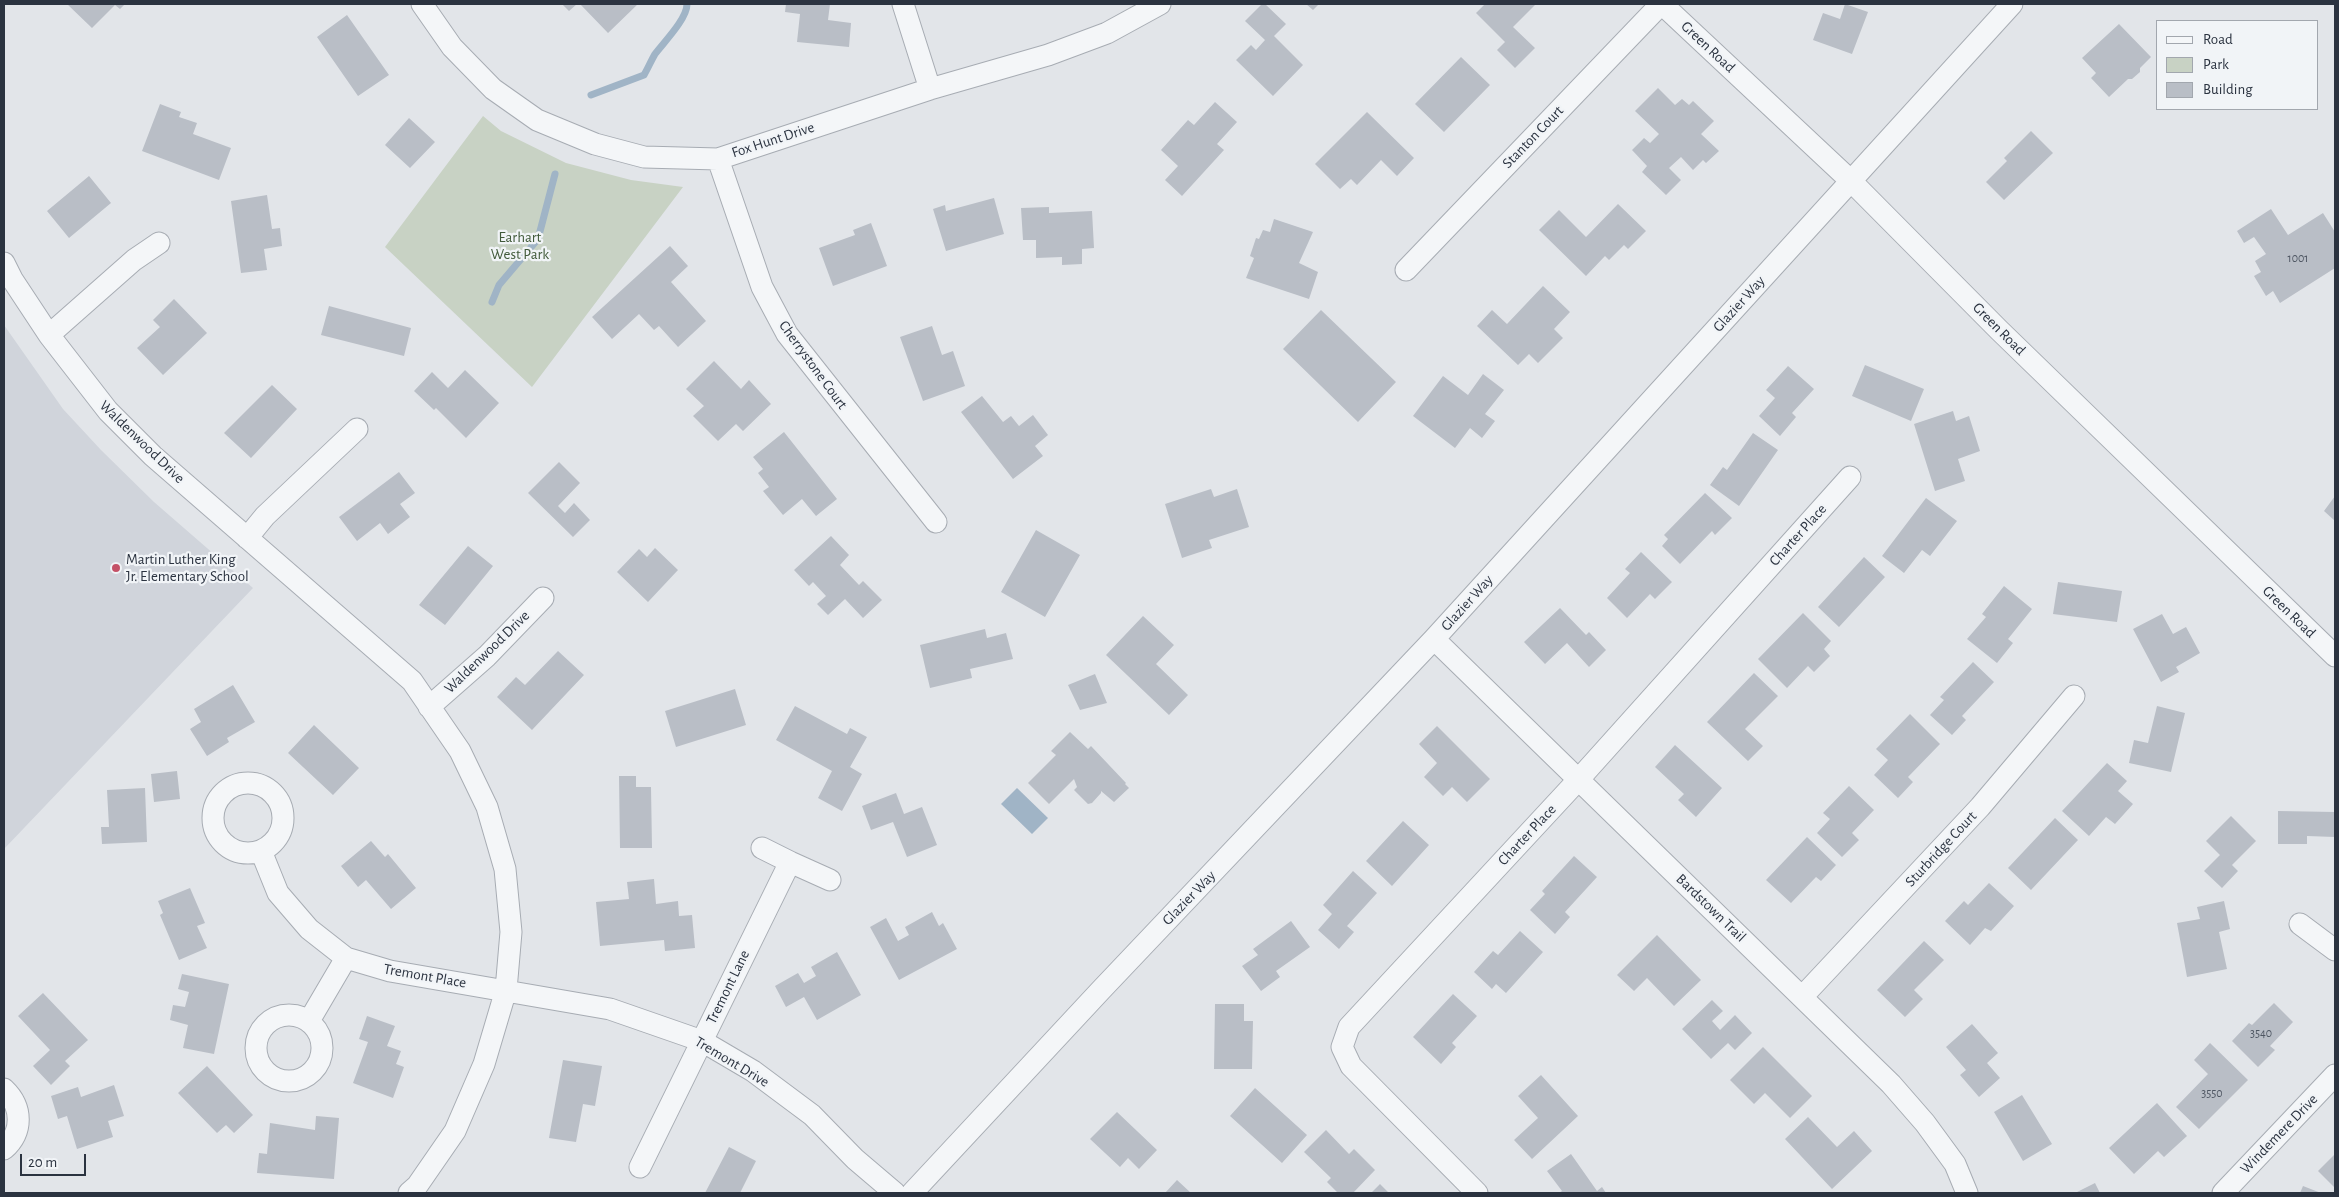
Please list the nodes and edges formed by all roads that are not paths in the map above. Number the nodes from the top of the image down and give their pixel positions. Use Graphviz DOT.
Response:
graph roads {
  1 [pos="422,4"];
  2 [pos="903,4"];
  3 [pos="1160,4"];
  4 [pos="1661,4"];
  5 [pos="2012,4"];
  6 [pos="930,88"];
  7 [pos="718,159"];
  8 [pos="1852,181"];
  9 [pos="159,244"];
  10 [pos="4,263"];
  11 [pos="1406,270"];
  12 [pos="49,334"];
  13 [pos="357,429"];
  14 [pos="1850,477"];
  15 [pos="936,522"];
  16 [pos="247,538"];
  17 [pos="543,598"];
  18 [pos="1434,639"];
  19 [pos="2335,656"];
  20 [pos="2074,696"];
  21 [pos="429,706"];
  22 [pos="1579,779"];
  23 [pos="762,848"];
  24 [pos="261,851"];
  25 [pos="790,862"];
  26 [pos="830,880"];
  27 [pos="2300,924"];
  28 [pos="2335,950"];
  29 [pos="346,958"];
  30 [pos="506,990"];
  31 [pos="1802,997"];
  32 [pos="309,1021"];
  33 [pos="702,1041"];
  34 [pos="2335,1075"];
  35 [pos="4,1089"];
  36 [pos="4,1149"];
  37 [pos="640,1167"];
  38 [pos="409,1193"];
  39 [pos="895,1193"];
  40 [pos="912,1193"];
  41 [pos="1477,1193"];
  42 [pos="1967,1193"];
  43 [pos="2223,1193"];
  1 -- 7 [label="street, Fox Hunt Drive"];
  2 -- 6 [label="street"];
  3 -- 6 [label="street, Fox Hunt Drive"];
  4 -- 8 [label="street, Green Road"];
  4 -- 11 [label="street, Stanton Court"];
  5 -- 8 [label="street, Glazier Way"];
  6 -- 7 [label="street, Fox Hunt Drive"];
  7 -- 15 [label="street, Cherrystone Court"];
  8 -- 18 [label="street, Glazier Way"];
  8 -- 19 [label="street, Green Road"];
  9 -- 12 [label="street"];
  10 -- 12 [label="street, Waldenwood Drive"];
  12 -- 16 [label="street, Waldenwood Drive"];
  13 -- 16 [label="street"];
  14 -- 22 [label="street, Charter Place"];
  16 -- 21 [label="street, Waldenwood Drive"];
  17 -- 21 [label="street, Waldenwood Drive"];
  18 -- 22 [label="street, Bardstown Trail"];
  18 -- 40 [label="street, Glazier Way"];
  20 -- 31 [label="street, Sturbridge Court"];
  21 -- 30 [label="street, Waldenwood Drive"];
  22 -- 31 [label="street, Bardstown Trail"];
  22 -- 41 [label="street, Charter Place"];
  23 -- 25 [label="street"];
  24 -- 29 [label="street, Tremont Place"];
  25 -- 26 [label="street"];
  25 -- 33 [label="street, Tremont Lane"];
  27 -- 28 [label="street"];
  29 -- 30 [label="street, Tremont Place"];
  29 -- 32 [label="street"];
  30 -- 33 [label="street, Tremont Drive"];
  30 -- 38 [label="street, Waldenwood Drive"];
  31 -- 42 [label="street, Bardstown Trail"];
  33 -- 37 [label="street, Tremont Lane"];
  33 -- 39 [label="street, Tremont Drive"];
  34 -- 43 [label="street, Windemere Drive"];
  35 -- 36 [label="street"];
}
